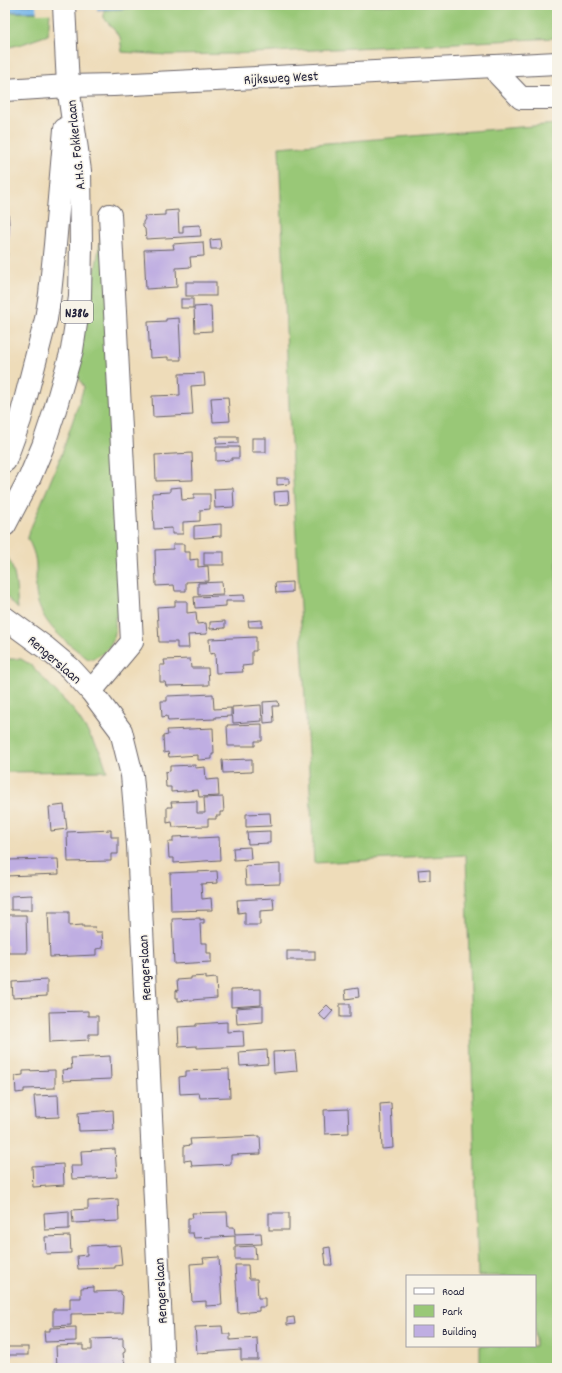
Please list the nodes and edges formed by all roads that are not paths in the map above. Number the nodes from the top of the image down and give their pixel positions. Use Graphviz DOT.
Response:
graph roads {
  1 [pos="64,5"];
  2 [pos="557,63"];
  3 [pos="495,66"];
  4 [pos="68,86"];
  5 [pos="5,90"];
  6 [pos="557,98"];
  7 [pos="110,215"];
  8 [pos="5,461"];
  9 [pos="5,525"];
  10 [pos="5,618"];
  11 [pos="91,691"];
  12 [pos="163,1368"];
  1 -- 4 [label="main road, N386"];
  2 -- 3 [label="main road, Rijksweg West"];
  3 -- 4 [label="main road, Rijksweg West"];
  3 -- 6 [label="main road"];
  4 -- 5 [label="main road, Rijksweg West"];
  4 -- 8 [label="main road, A.H.G. Fokkerlaan / N386"];
  4 -- 9 [label="main road, A.H.G. Fokkerlaan / N386"];
  7 -- 11 [label="main road"];
  10 -- 11 [label="main road, Rengerslaan"];
  11 -- 12 [label="main road, Rengerslaan"];
}
